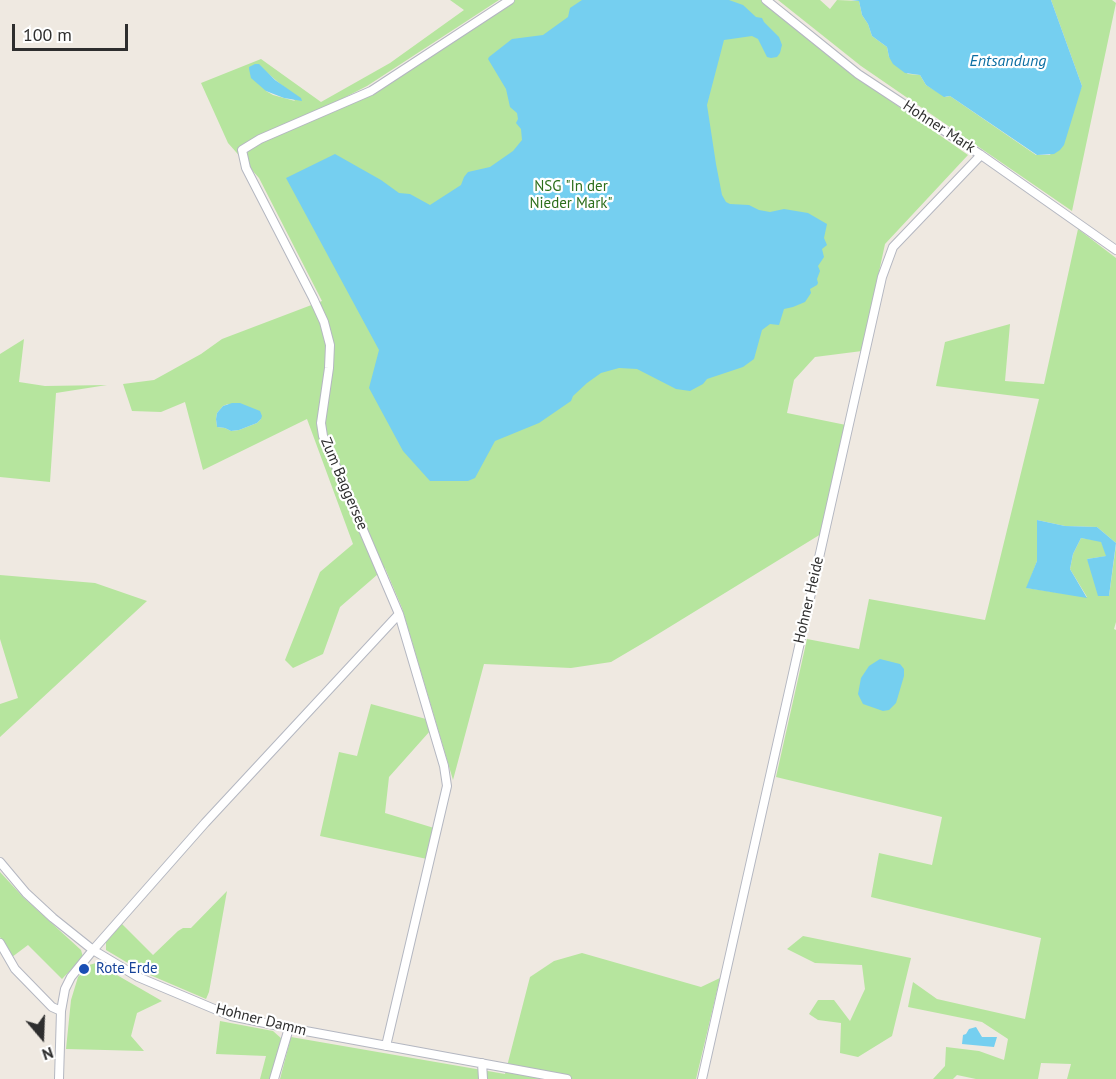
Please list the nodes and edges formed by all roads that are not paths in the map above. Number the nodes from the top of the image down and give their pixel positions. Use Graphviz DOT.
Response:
graph roads {
  1 [pos="510,0"];
  2 [pos="766,0"];
  3 [pos="981,155"];
  4 [pos="1116,250"];
  5 [pos="399,614"];
  6 [pos="0,862"];
  7 [pos="0,943"];
  8 [pos="93,950"];
  9 [pos="61,1011"];
  10 [pos="289,1028"];
  11 [pos="386,1046"];
  12 [pos="482,1064"];
  13 [pos="59,1079"];
  14 [pos="274,1079"];
  15 [pos="483,1079"];
  16 [pos="567,1079"];
  17 [pos="702,1079"];
  1 -- 5 [label="street, Zum Baggersee"];
  2 -- 3 [label="street, Hohner Mark"];
  3 -- 4 [label="street, Hohner Mark"];
  3 -- 17 [label="street, Hohner Heide"];
  5 -- 8 [label="street"];
  5 -- 11 [label="street"];
  6 -- 8 [label="street, Hohner Damm"];
  7 -- 9 [label="street"];
  8 -- 9 [label="street"];
  8 -- 10 [label="street, Hohner Damm"];
  9 -- 13 [label="street"];
  10 -- 11 [label="street, Hohner Damm"];
  10 -- 14 [label="street"];
  11 -- 12 [label="street, Hohner Damm"];
  12 -- 15 [label="street"];
  12 -- 16 [label="street, Hohner Damm"];
}
